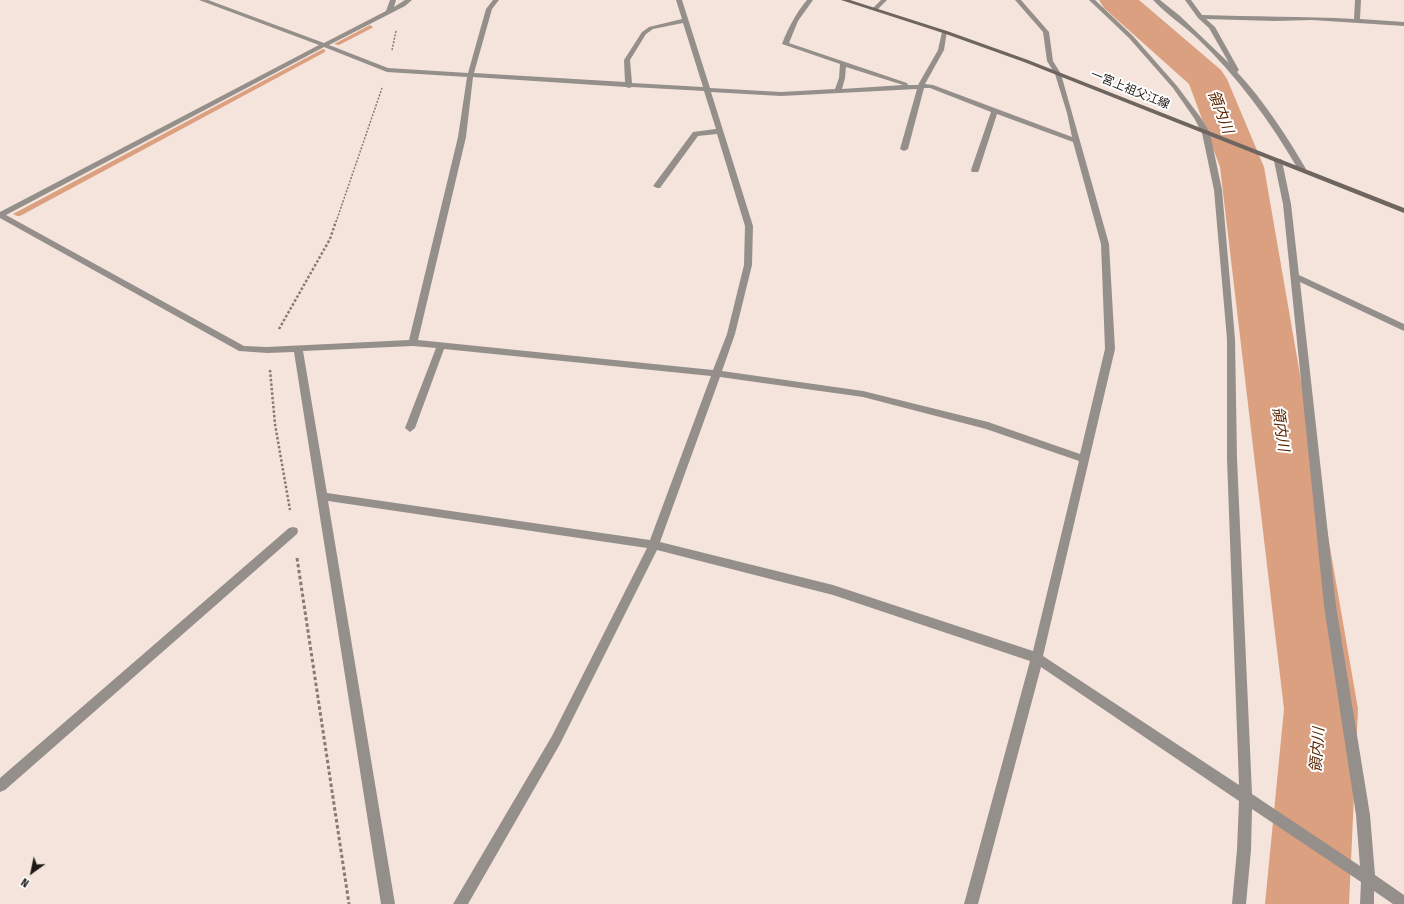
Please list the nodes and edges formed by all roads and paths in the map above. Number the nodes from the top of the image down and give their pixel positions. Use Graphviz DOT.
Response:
graph roads {
  1 [pos="202,0"];
  2 [pos="393,0"];
  3 [pos="409,0"];
  4 [pos="496,0"];
  5 [pos="679,0"];
  6 [pos="810,0"];
  7 [pos="844,0"];
  8 [pos="884,0"];
  9 [pos="1018,0"];
  10 [pos="1092,0"];
  11 [pos="1156,0"];
  12 [pos="1188,0"];
  13 [pos="1358,0"];
  14 [pos="403,5"];
  15 [pos="875,9"];
  16 [pos="389,12"];
  17 [pos="1200,17"];
  18 [pos="686,20"];
  19 [pos="1357,20"];
  20 [pos="1404,24"];
  21 [pos="945,32"];
  22 [pos="324,45"];
  23 [pos="843,64"];
  24 [pos="387,70"];
  25 [pos="1058,74"];
  26 [pos="470,76"];
  27 [pos="1244,85"];
  28 [pos="629,86"];
  29 [pos="910,86"];
  30 [pos="921,86"];
  31 [pos="708,91"];
  32 [pos="837,92"];
  33 [pos="995,111"];
  34 [pos="720,131"];
  35 [pos="1211,135"];
  36 [pos="1076,141"];
  37 [pos="904,149"];
  38 [pos="1275,160"];
  39 [pos="1302,169"];
  40 [pos="974,170"];
  41 [pos="658,186"];
  42 [pos="1404,211"];
  43 [pos="0,215"];
  44 [pos="1294,276"];
  45 [pos="1404,328"];
  46 [pos="413,343"];
  47 [pos="441,346"];
  48 [pos="298,348"];
  49 [pos="268,350"];
  50 [pos="716,374"];
  51 [pos="410,428"];
  52 [pos="1085,459"];
  53 [pos="322,496"];
  54 [pos="293,531"];
  55 [pos="654,545"];
  56 [pos="1037,658"];
  57 [pos="0,786"];
  58 [pos="1246,798"];
  59 [pos="1364,876"];
  60 [pos="1404,903"];
  61 [pos="349,904"];
  62 [pos="388,904"];
  63 [pos="460,904"];
  64 [pos="971,904"];
  65 [pos="1239,904"];
  66 [pos="1367,904"];
  1 -- 22 [label="street"];
  2 -- 16 [label="street"];
  3 -- 14 [label="street"];
  4 -- 26 [label="street"];
  5 -- 18 [label="street"];
  6 -- 23 [label="street"];
  7 -- 15 [label="main road, 一宮上祖父江線"];
  8 -- 15 [label="street"];
  9 -- 25 [label="street"];
  10 -- 35 [label="street"];
  11 -- 27 [label="street"];
  12 -- 17 [label="street"];
  13 -- 19 [label="street"];
  14 -- 16 [label="street"];
  14 -- 24 [label="path"];
  15 -- 21 [label="main road, 一宮上祖父江線"];
  16 -- 22 [label="street"];
  17 -- 19 [label="street"];
  17 -- 27 [label="street"];
  18 -- 28 [label="street"];
  18 -- 31 [label="street"];
  19 -- 20 [label="street"];
  21 -- 25 [label="main road, 一宮上祖父江線"];
  21 -- 30 [label="street"];
  22 -- 24 [label="street"];
  22 -- 43 [label="street"];
  23 -- 29 [label="street"];
  23 -- 32 [label="street"];
  24 -- 26 [label="street"];
  24 -- 49 [label="path"];
  25 -- 35 [label="main road, 一宮上祖父江線"];
  25 -- 36 [label="street"];
  26 -- 28 [label="street"];
  26 -- 46 [label="street"];
  27 -- 39 [label="street"];
  28 -- 31 [label="street"];
  29 -- 30 [label="street"];
  29 -- 32 [label="street"];
  30 -- 33 [label="street"];
  30 -- 37 [label="street"];
  31 -- 32 [label="street"];
  31 -- 34 [label="street"];
  33 -- 36 [label="street"];
  33 -- 40 [label="street"];
  34 -- 41 [label="street"];
  34 -- 50 [label="street"];
  35 -- 38 [label="main road, 一宮上祖父江線"];
  35 -- 58 [label="street"];
  36 -- 52 [label="street"];
  38 -- 39 [label="main road, 一宮上祖父江線"];
  38 -- 44 [label="street"];
  39 -- 42 [label="main road, 一宮上祖父江線"];
  43 -- 49 [label="street"];
  44 -- 45 [label="street"];
  44 -- 59 [label="street"];
  46 -- 47 [label="street"];
  46 -- 48 [label="street"];
  47 -- 50 [label="street"];
  47 -- 51 [label="street"];
  48 -- 49 [label="street"];
  48 -- 53 [label="street"];
  49 -- 54 [label="path"];
  50 -- 52 [label="street"];
  50 -- 55 [label="street"];
  52 -- 56 [label="street"];
  53 -- 55 [label="street"];
  53 -- 62 [label="street"];
  54 -- 57 [label="street"];
  54 -- 61 [label="path"];
  55 -- 56 [label="street"];
  55 -- 63 [label="street"];
  56 -- 58 [label="street"];
  56 -- 64 [label="street"];
  58 -- 59 [label="street"];
  58 -- 65 [label="street"];
  59 -- 60 [label="street"];
  59 -- 66 [label="street"];
}
